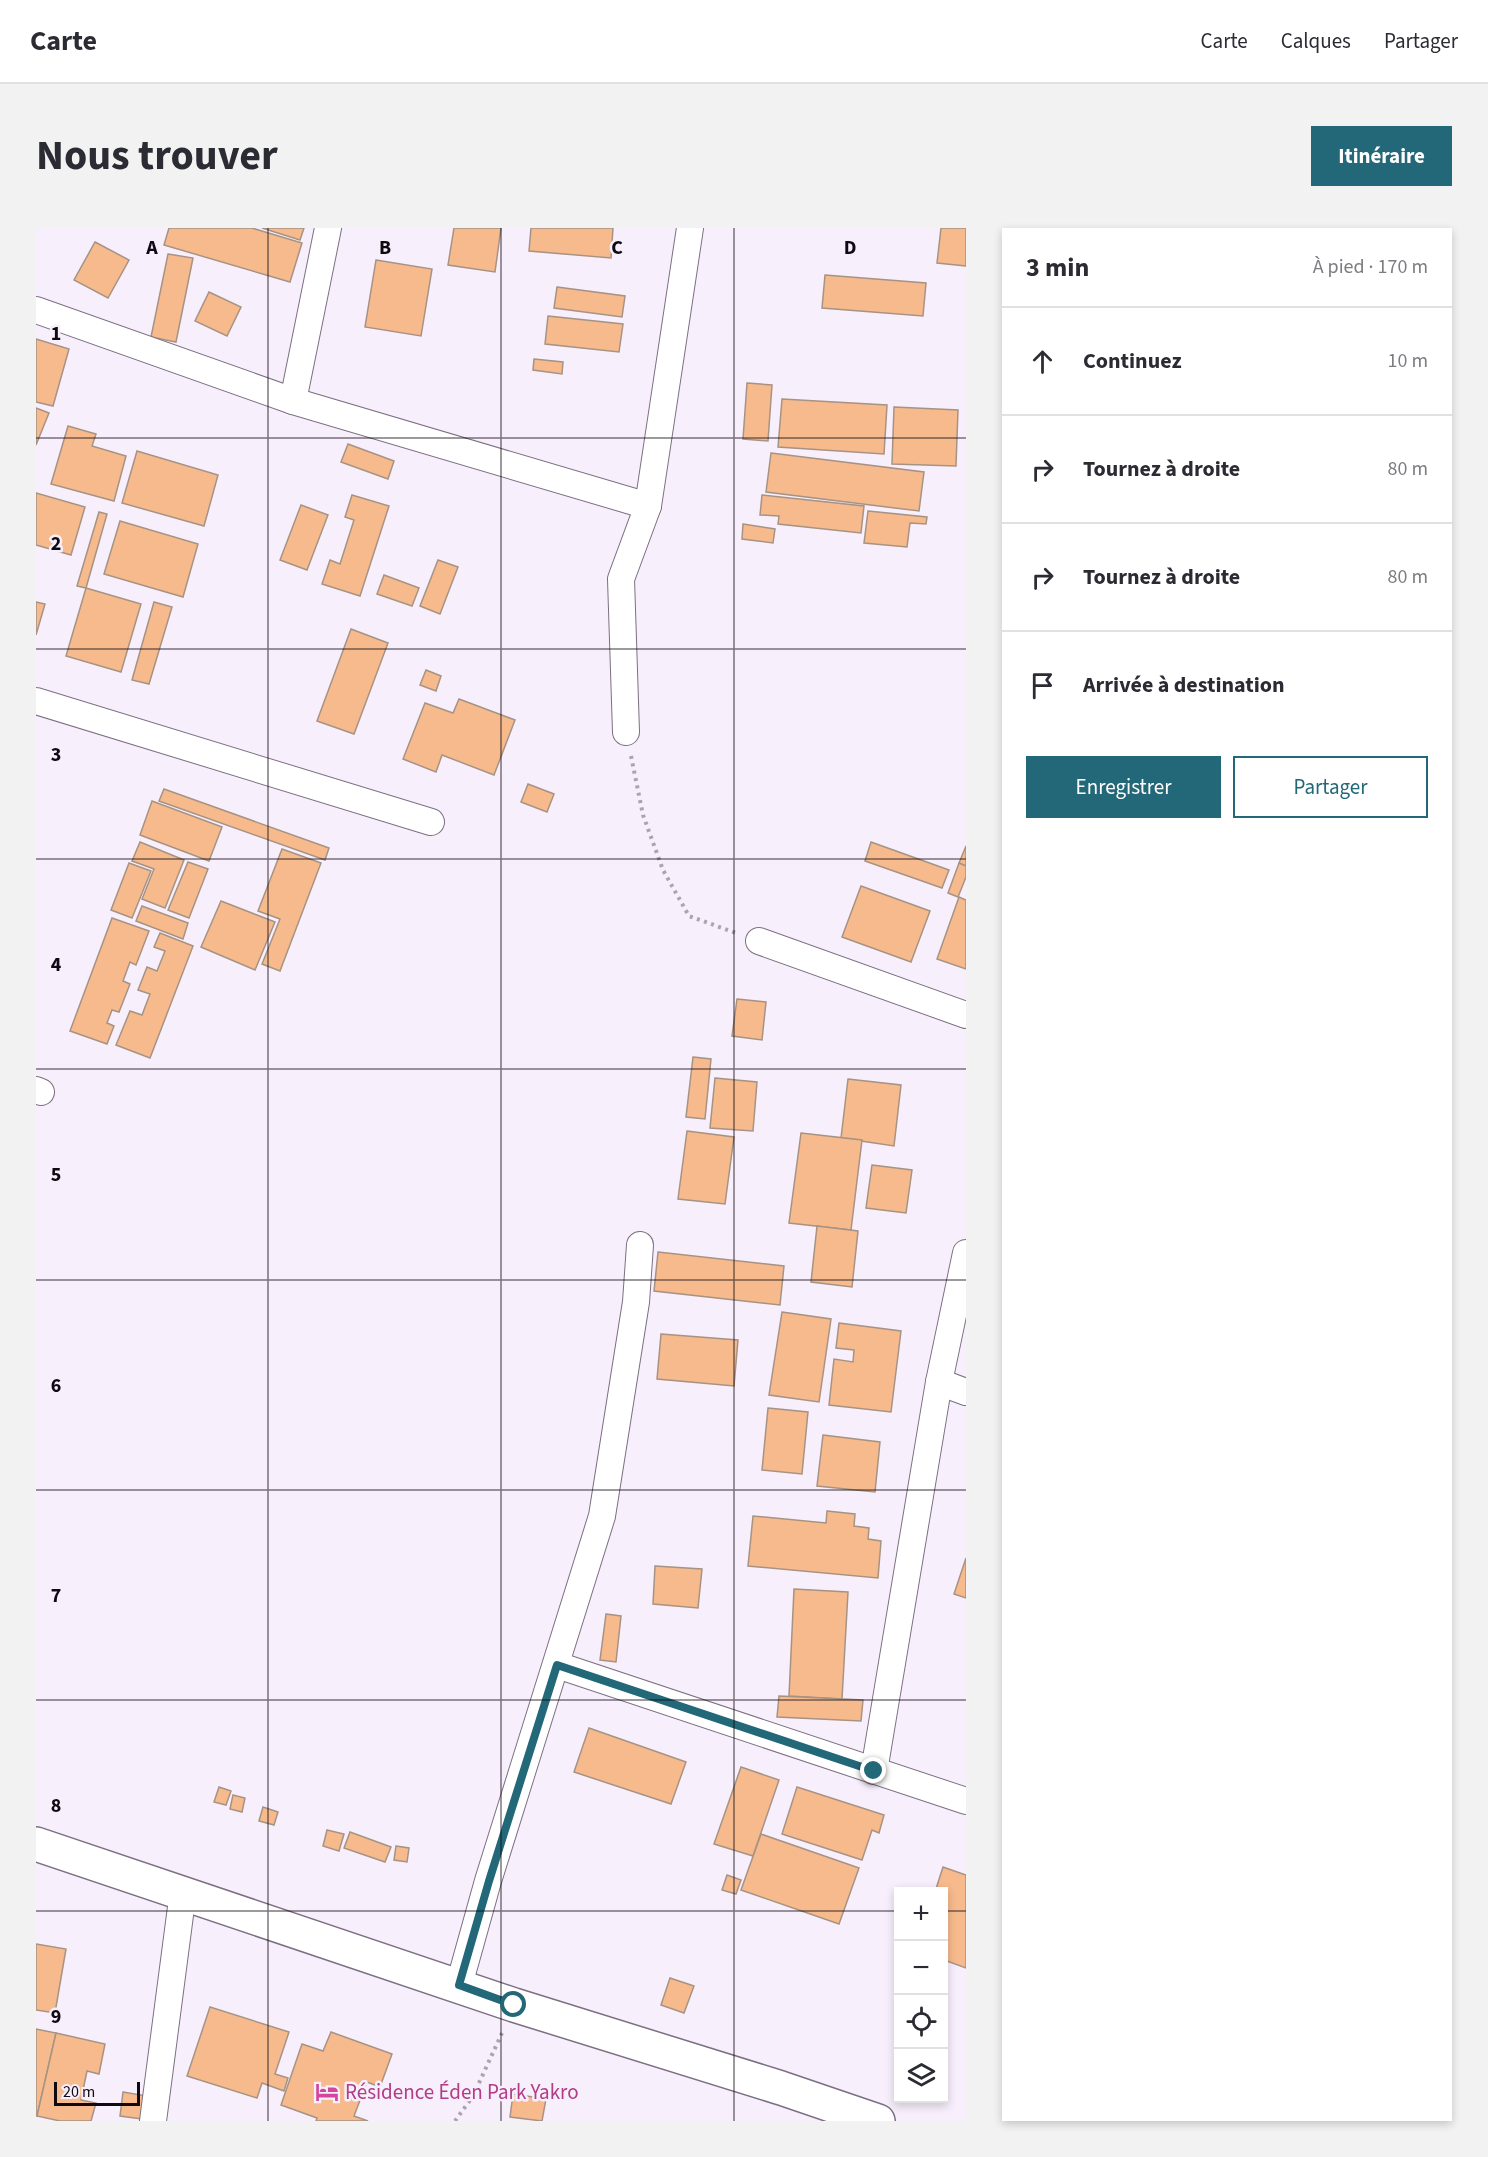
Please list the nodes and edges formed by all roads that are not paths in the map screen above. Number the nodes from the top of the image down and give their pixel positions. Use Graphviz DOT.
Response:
graph roads {
  1 [pos="328,228"];
  2 [pos="690,228"];
  3 [pos="36,310"];
  4 [pos="293,401"];
  5 [pos="648,506"];
  6 [pos="36,701"];
  7 [pos="626,732"];
  8 [pos="431,822"];
  9 [pos="759,941"];
  10 [pos="966,1015"];
  11 [pos="640,1245"];
  12 [pos="966,1253"];
  13 [pos="939,1382"];
  14 [pos="966,1392"];
  15 [pos="557,1665"];
  16 [pos="874,1771"];
  17 [pos="966,1801"];
  18 [pos="36,1844"];
  19 [pos="183,1892"];
  20 [pos="459,1985"];
  21 [pos="153,2121"];
  22 [pos="878,2121"];
  1 -- 4 [label="street"];
  2 -- 5 [label="street"];
  3 -- 4 [label="street"];
  4 -- 5 [label="street"];
  5 -- 7 [label="street"];
  6 -- 8 [label="street"];
  9 -- 10 [label="street"];
  11 -- 15 [label="street"];
  12 -- 13 [label="street"];
  13 -- 14 [label="street"];
  13 -- 16 [label="street"];
  15 -- 16 [label="street"];
  15 -- 20 [label="street"];
  16 -- 17 [label="street"];
  18 -- 19 [label="street"];
  19 -- 20 [label="street"];
  19 -- 21 [label="street"];
  20 -- 22 [label="street"];
}
